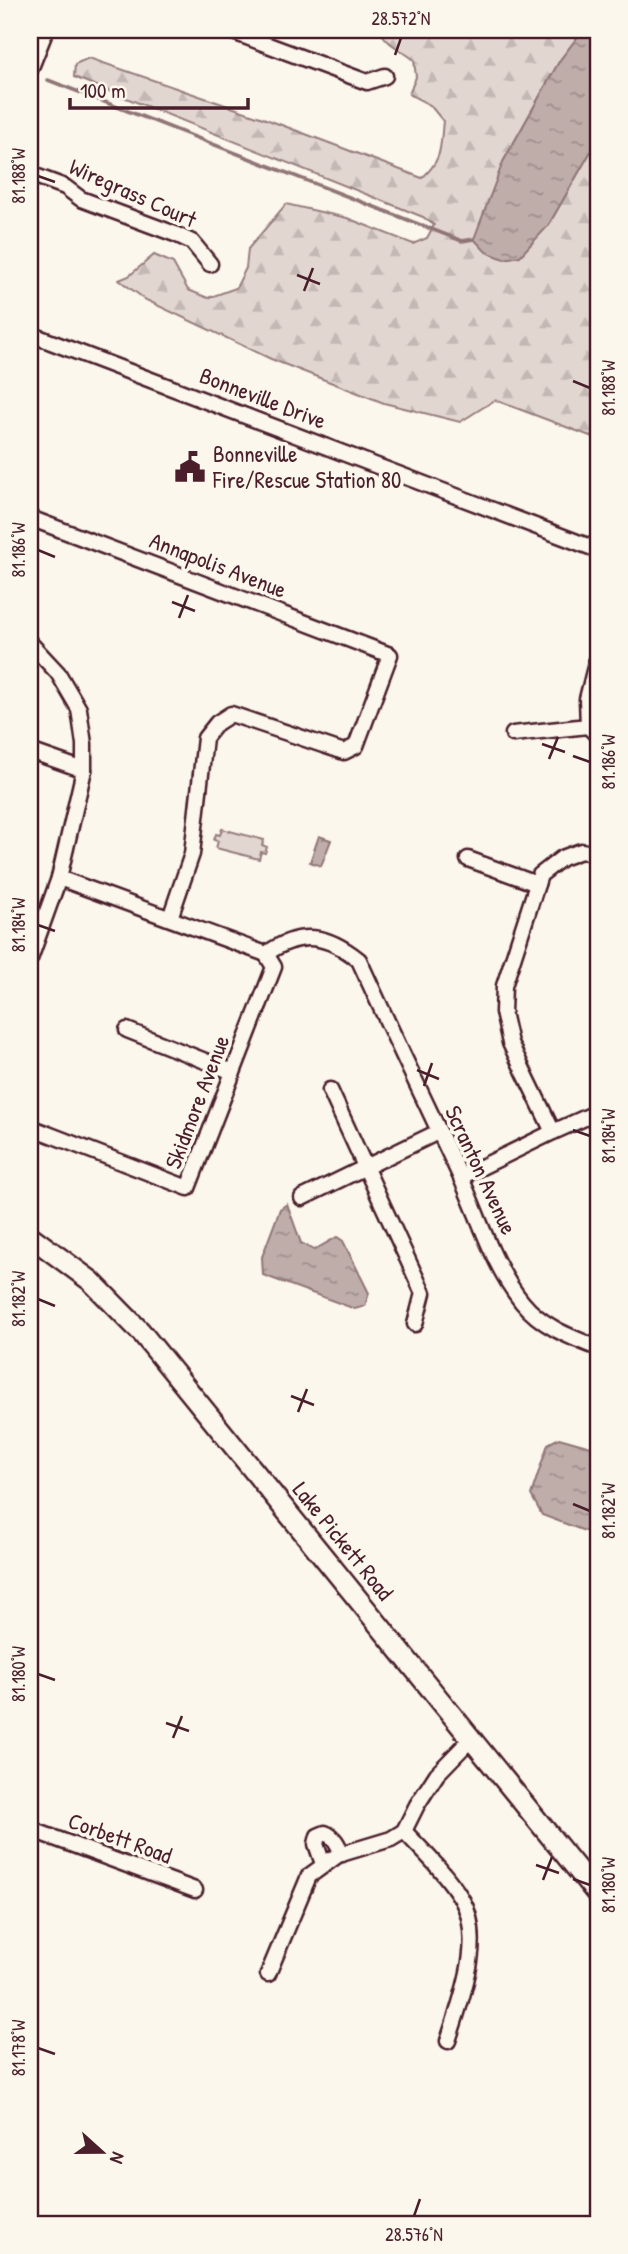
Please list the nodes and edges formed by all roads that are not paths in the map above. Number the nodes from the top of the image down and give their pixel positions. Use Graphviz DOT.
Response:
graph roads {
  1 [pos="46,30"];
  2 [pos="228,30"];
  3 [pos="30,71"];
  4 [pos="385,76"];
  5 [pos="30,174"];
  6 [pos="210,264"];
  7 [pos="30,334"];
  8 [pos="30,518"];
  9 [pos="598,550"];
  10 [pos="30,643"];
  11 [pos="598,662"];
  12 [pos="593,731"];
  13 [pos="513,734"];
  14 [pos="30,751"];
  15 [pos="84,770"];
  16 [pos="598,854"];
  17 [pos="468,859"];
  18 [pos="59,878"];
  19 [pos="537,884"];
  20 [pos="170,918"];
  21 [pos="266,954"];
  22 [pos="30,959"];
  23 [pos="127,1030"];
  24 [pos="233,1072"];
  25 [pos="330,1090"];
  26 [pos="598,1112"];
  27 [pos="30,1127"];
  28 [pos="439,1132"];
  29 [pos="553,1132"];
  30 [pos="365,1168"];
  31 [pos="461,1177"];
  32 [pos="302,1198"];
  33 [pos="30,1236"];
  34 [pos="415,1324"];
  35 [pos="598,1348"];
  36 [pos="471,1739"];
  37 [pos="30,1829"];
  38 [pos="404,1831"];
  39 [pos="342,1854"];
  40 [pos="323,1864"];
  41 [pos="195,1890"];
  42 [pos="598,1895"];
  43 [pos="268,1974"];
  44 [pos="449,2041"];
  1 -- 3 [label="street"];
  2 -- 4 [label="street"];
  5 -- 6 [label="street, Wiregrass Court"];
  7 -- 9 [label="street, Bonneville Drive"];
  8 -- 20 [label="street, Annapolis Avenue"];
  10 -- 15 [label="street"];
  11 -- 12 [label="street"];
  12 -- 13 [label="street"];
  14 -- 15 [label="street"];
  15 -- 18 [label="street"];
  16 -- 19 [label="street"];
  17 -- 19 [label="street"];
  18 -- 20 [label="street"];
  18 -- 22 [label="street"];
  19 -- 29 [label="street"];
  20 -- 21 [label="street"];
  21 -- 24 [label="street, Skidmore Avenue"];
  21 -- 28 [label="street, Scranton Avenue"];
  23 -- 24 [label="street"];
  24 -- 27 [label="street, Skidmore Avenue"];
  25 -- 30 [label="street"];
  26 -- 29 [label="street"];
  28 -- 30 [label="street"];
  28 -- 31 [label="street, Scranton Avenue"];
  29 -- 31 [label="street"];
  30 -- 32 [label="street"];
  30 -- 34 [label="street"];
  31 -- 35 [label="street, Scranton Avenue"];
  33 -- 36 [label="main road, Lake Pickett Road"];
  36 -- 38 [label="street"];
  36 -- 42 [label="main road, Lake Pickett Road"];
  37 -- 41 [label="street, Corbett Road"];
  38 -- 39 [label="street"];
  38 -- 44 [label="street"];
  39 -- 40 [label="street"];
  39 -- 40 [label="street"];
  40 -- 43 [label="street"];
}
